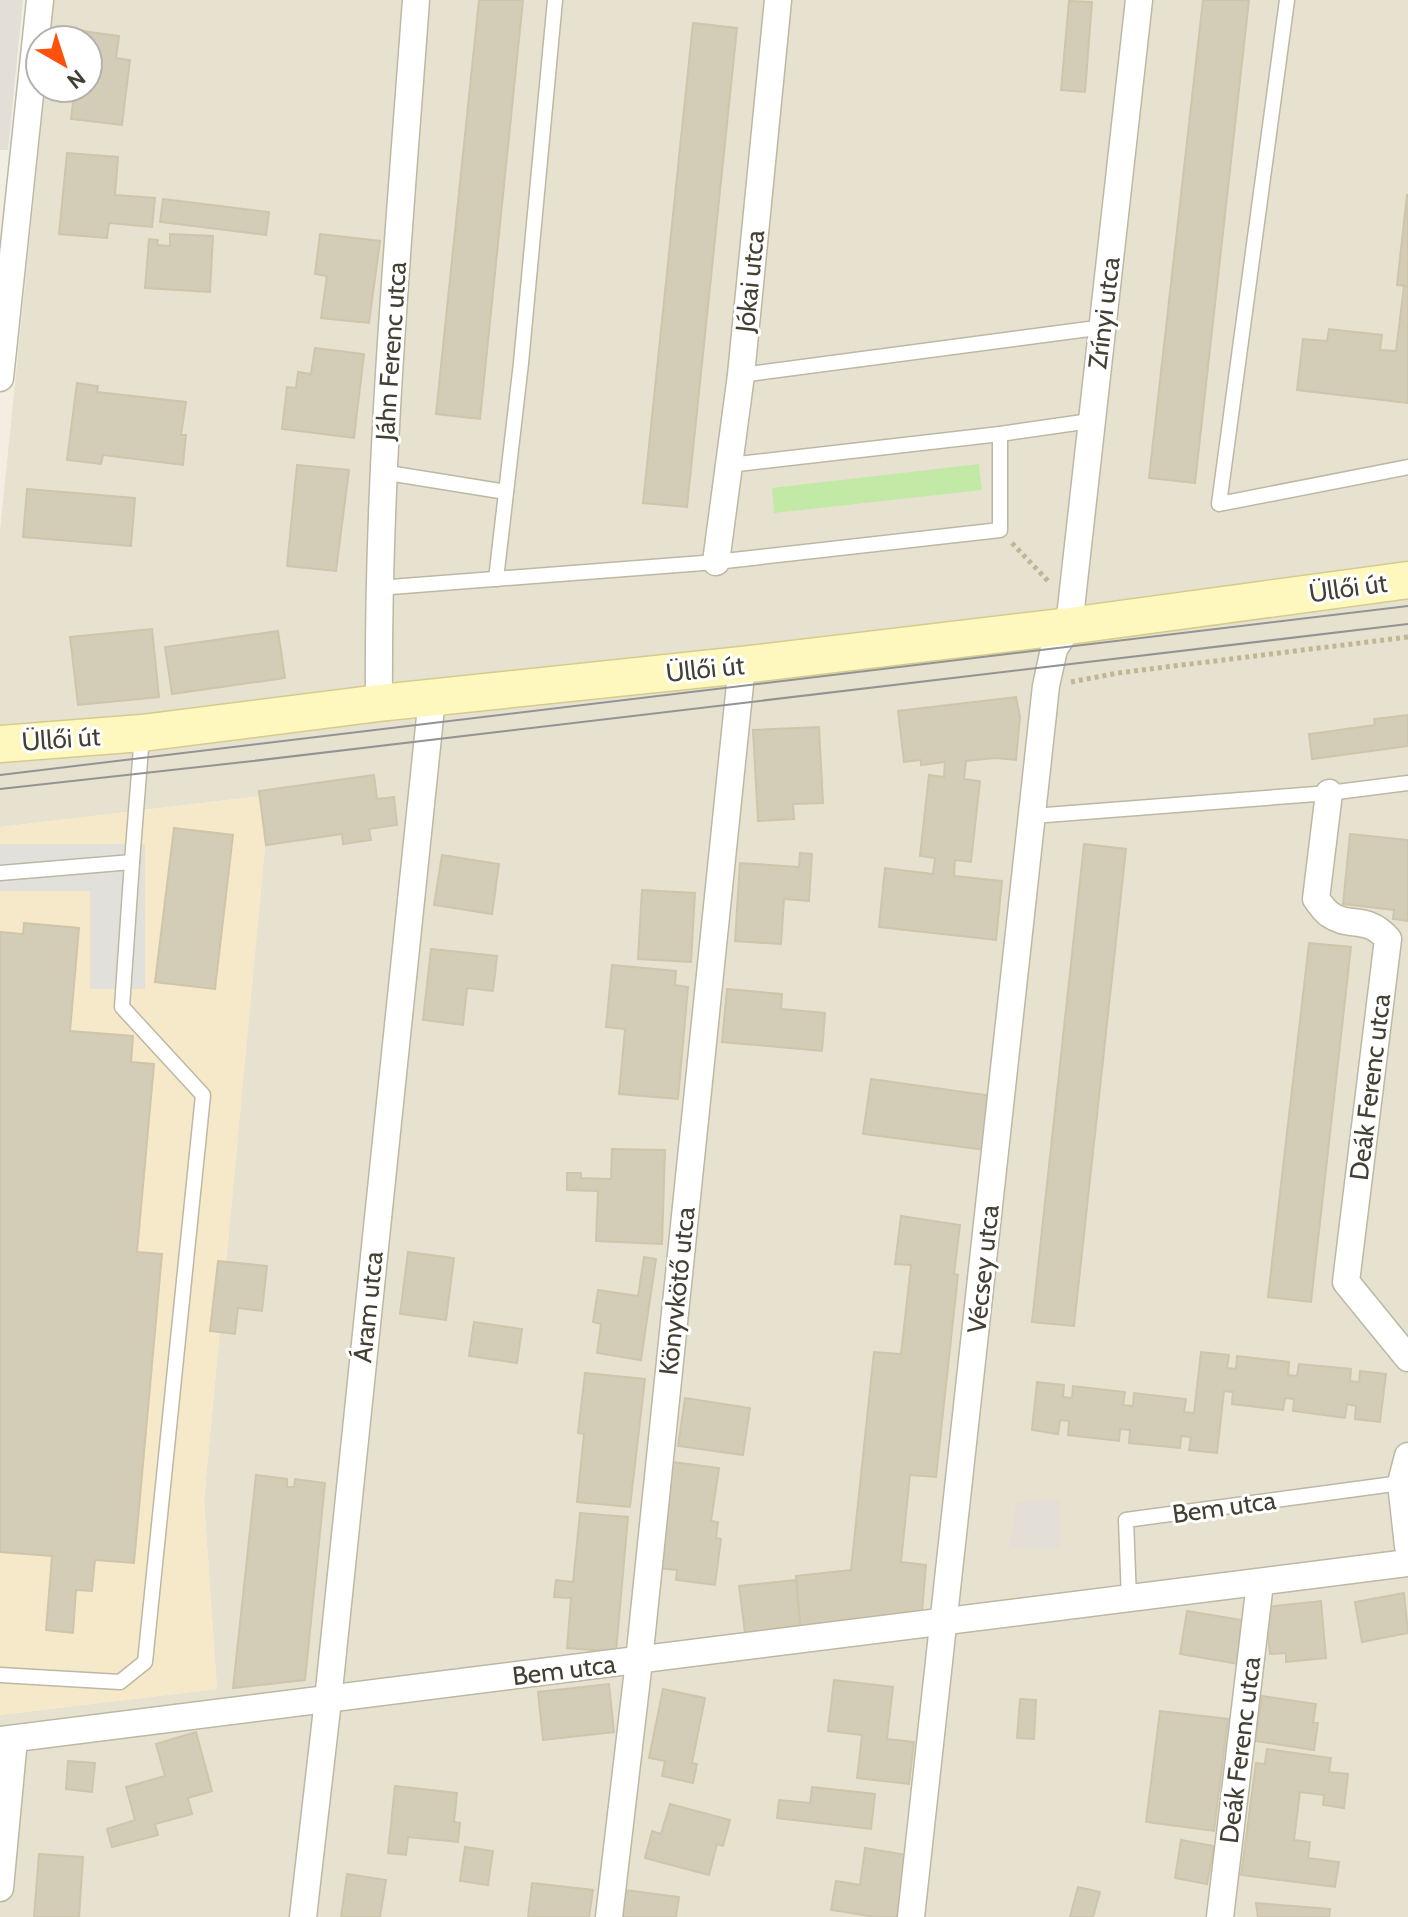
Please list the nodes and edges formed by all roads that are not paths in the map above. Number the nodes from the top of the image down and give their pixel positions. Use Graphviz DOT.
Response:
graph roads {
  1 [pos="40,0"];
  2 [pos="416,0"];
  3 [pos="555,0"];
  4 [pos="778,0"];
  5 [pos="1139,0"];
  6 [pos="1287,0"];
  7 [pos="12,156"];
  8 [pos="1104,327"];
  9 [pos="741,375"];
  10 [pos="0,378"];
  11 [pos="1090,421"];
  12 [pos="1000,434"];
  13 [pos="729,465"];
  14 [pos="1408,467"];
  15 [pos="382,472"];
  16 [pos="506,492"];
  17 [pos="716,562"];
  18 [pos="496,579"];
  19 [pos="1408,580"];
  20 [pos="378,588"];
  21 [pos="1070,616"];
  22 [pos="742,665"];
  23 [pos="432,698"];
  24 [pos="379,703"];
  25 [pos="142,733"];
  26 [pos="0,744"];
  27 [pos="1408,783"];
  28 [pos="1329,793"];
  29 [pos="1033,816"];
  30 [pos="132,862"];
  31 [pos="0,873"];
  32 [pos="1408,1358"];
  33 [pos="1408,1456"];
  34 [pos="1401,1483"];
  35 [pos="1408,1546"];
  36 [pos="1408,1563"];
  37 [pos="1260,1583"];
  38 [pos="1129,1600"];
  39 [pos="942,1621"];
  40 [pos="639,1661"];
  41 [pos="0,1675"];
  42 [pos="328,1700"];
  43 [pos="7,1740"];
  44 [pos="0,1888"];
  45 [pos="303,1917"];
  46 [pos="609,1917"];
  47 [pos="911,1917"];
  48 [pos="1220,1917"];
  1 -- 7 [label="street"];
  2 -- 15 [label="street, Jáhn Ferenc utca"];
  3 -- 16 [label="lane"];
  4 -- 9 [label="street, Jókai utca"];
  5 -- 8 [label="street, Zrínyi utca"];
  6 -- 14 [label="lane"];
  7 -- 10 [label="street"];
  8 -- 9 [label="lane"];
  8 -- 11 [label="street, Zrínyi utca"];
  9 -- 13 [label="street, Jókai utca"];
  11 -- 12 [label="lane"];
  11 -- 21 [label="street, Zrínyi utca"];
  12 -- 13 [label="lane"];
  12 -- 17 [label="lane"];
  13 -- 17 [label="street, Jókai utca"];
  15 -- 16 [label="lane"];
  15 -- 20 [label="street, Jáhn Ferenc utca"];
  16 -- 18 [label="lane"];
  17 -- 18 [label="lane"];
  18 -- 20 [label="lane"];
  19 -- 21 [label="main road, Üllői út"];
  20 -- 24 [label="street, Jáhn Ferenc utca"];
  21 -- 22 [label="main road, Üllői út"];
  21 -- 29 [label="street, Vécsey utca"];
  22 -- 23 [label="main road, Üllői út"];
  22 -- 40 [label="street, Könyvkötő utca"];
  23 -- 24 [label="main road, Üllői út"];
  23 -- 42 [label="street, Áram utca"];
  24 -- 25 [label="main road, Üllői út"];
  25 -- 26 [label="main road, Üllői út"];
  25 -- 30 [label="lane"];
  27 -- 28 [label="lane"];
  28 -- 29 [label="lane"];
  28 -- 32 [label="street, Deák Ferenc utca"];
  29 -- 39 [label="street, Vécsey utca"];
  30 -- 31 [label="lane"];
  30 -- 41 [label="lane"];
  33 -- 34 [label="street"];
  34 -- 35 [label="street"];
  34 -- 38 [label="lane, Bem utca"];
  36 -- 37 [label="street, Bem utca"];
  37 -- 38 [label="street, Bem utca"];
  37 -- 48 [label="street, Deák Ferenc utca"];
  38 -- 39 [label="street, Bem utca"];
  39 -- 40 [label="street, Bem utca"];
  39 -- 47 [label="street, Vécsey utca"];
  40 -- 42 [label="street, Bem utca"];
  40 -- 46 [label="street, Könyvkötő utca"];
  42 -- 43 [label="street, Bem utca"];
  42 -- 45 [label="street, Áram utca"];
  43 -- 44 [label="street"];
}
